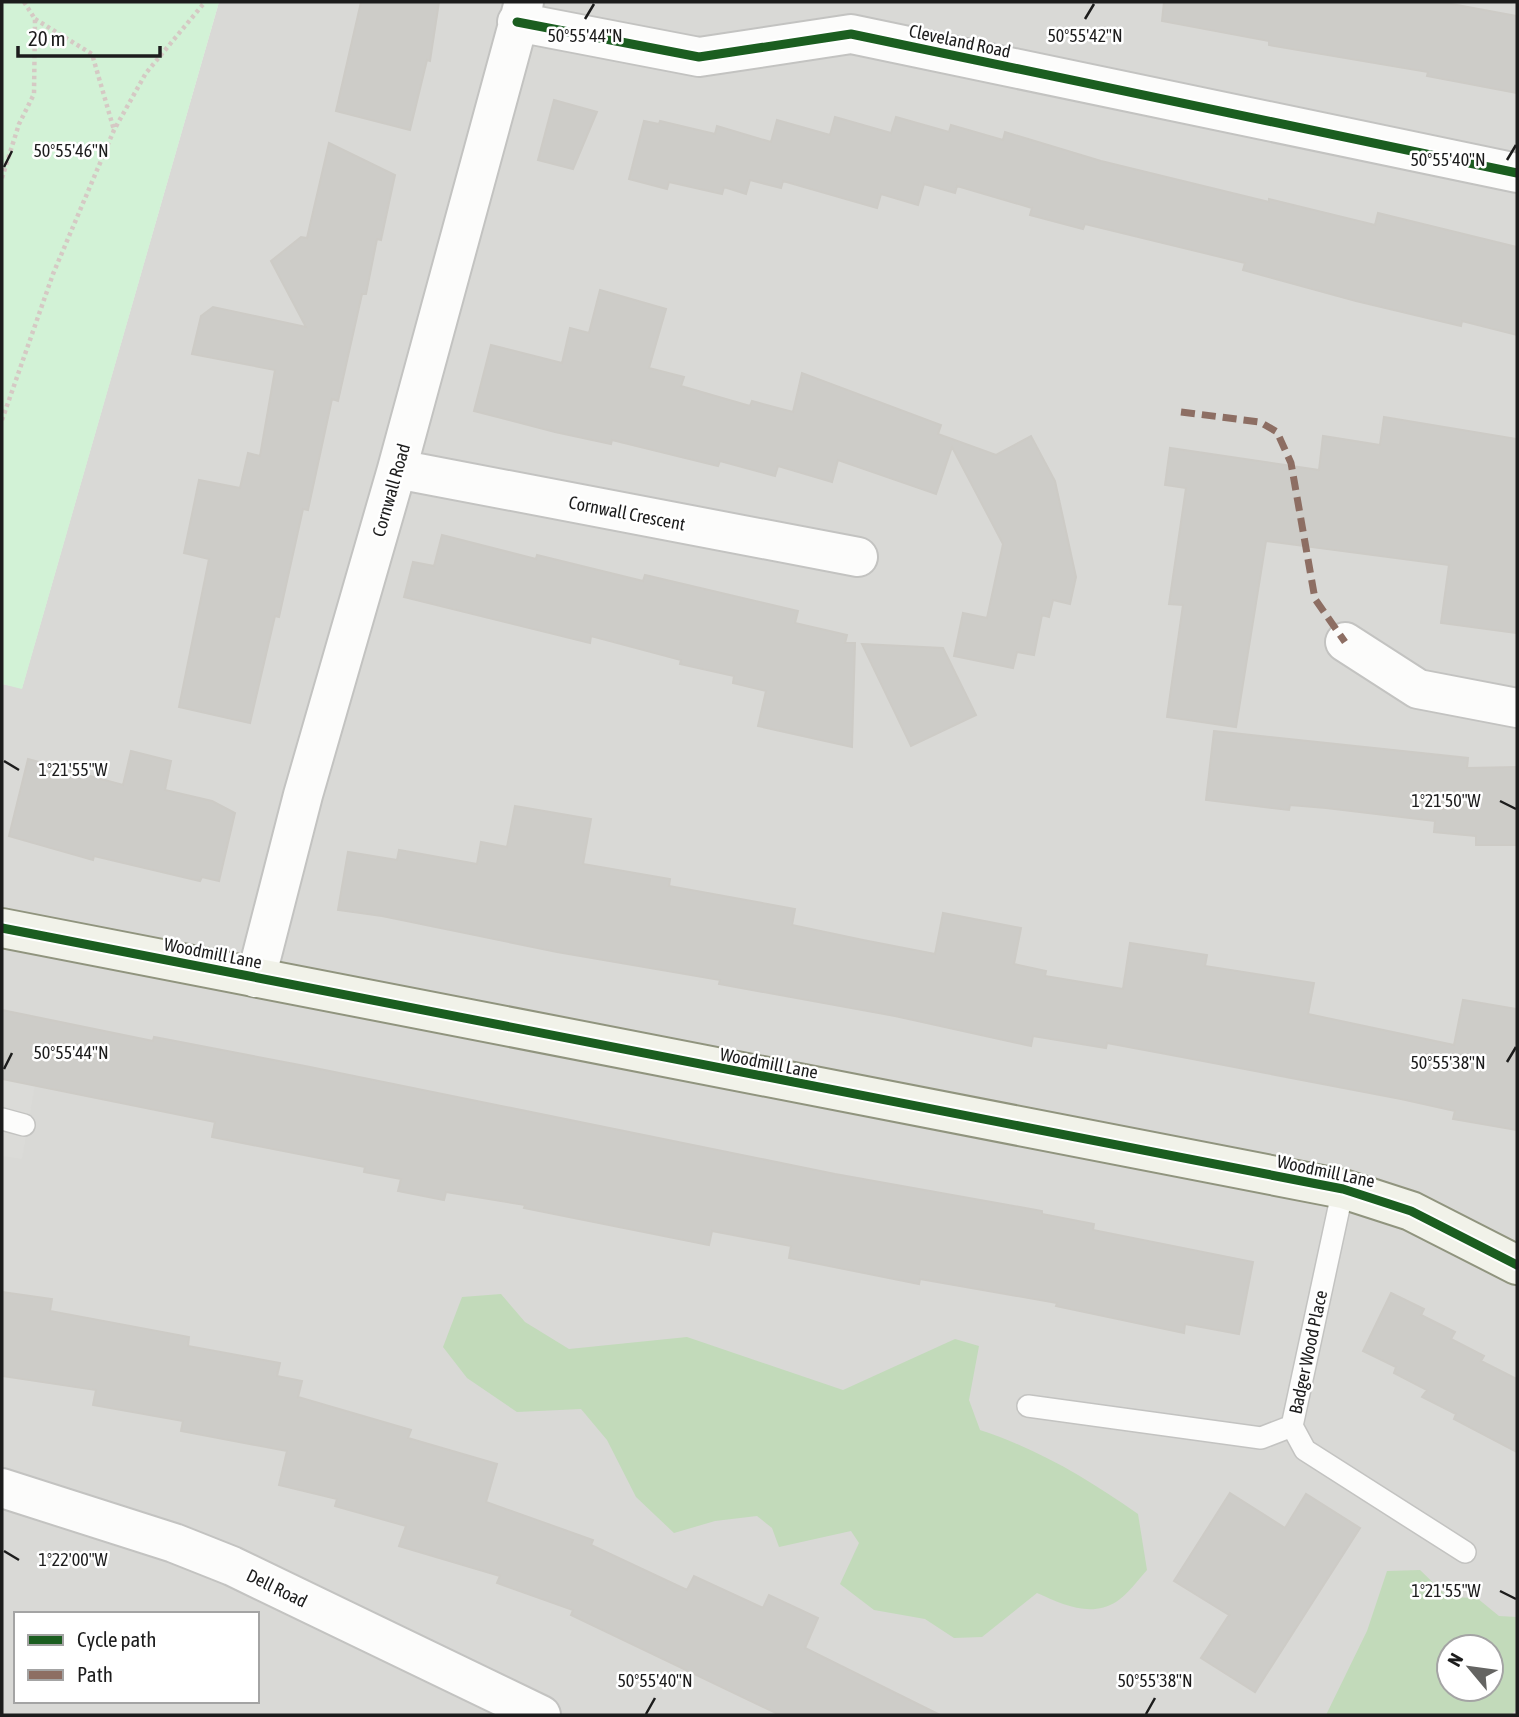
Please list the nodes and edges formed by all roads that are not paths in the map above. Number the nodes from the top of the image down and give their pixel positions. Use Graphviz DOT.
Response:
graph roads {
  1 [pos="521,12"];
  2 [pos="1517,173"];
  3 [pos="397,469"];
  4 [pos="858,557"];
  5 [pos="1345,642"];
  6 [pos="1517,708"];
  7 [pos="2,928"];
  8 [pos="256,978"];
  9 [pos="2,1119"];
  10 [pos="24,1125"];
  11 [pos="1343,1189"];
  12 [pos="1517,1265"];
  13 [pos="1028,1406"];
  14 [pos="1292,1426"];
  15 [pos="2,1488"];
  16 [pos="1465,1552"];
  17 [pos="541,1715"];
  1 -- 2 [label="street, Cleveland Road"];
  1 -- 3 [label="street, Cornwall Road"];
  3 -- 4 [label="street, Cornwall Crescent"];
  3 -- 8 [label="street, Cornwall Road"];
  5 -- 6 [label="street"];
  7 -- 8 [label="street, Woodmill Lane"];
  8 -- 11 [label="street, Woodmill Lane"];
  9 -- 10 [label="lane"];
  11 -- 12 [label="street, Woodmill Lane"];
  11 -- 14 [label="lane, Badger Wood Place"];
  13 -- 14 [label="lane"];
  14 -- 16 [label="lane, Badger Wood Place"];
  15 -- 17 [label="street, Dell Road"];
}
